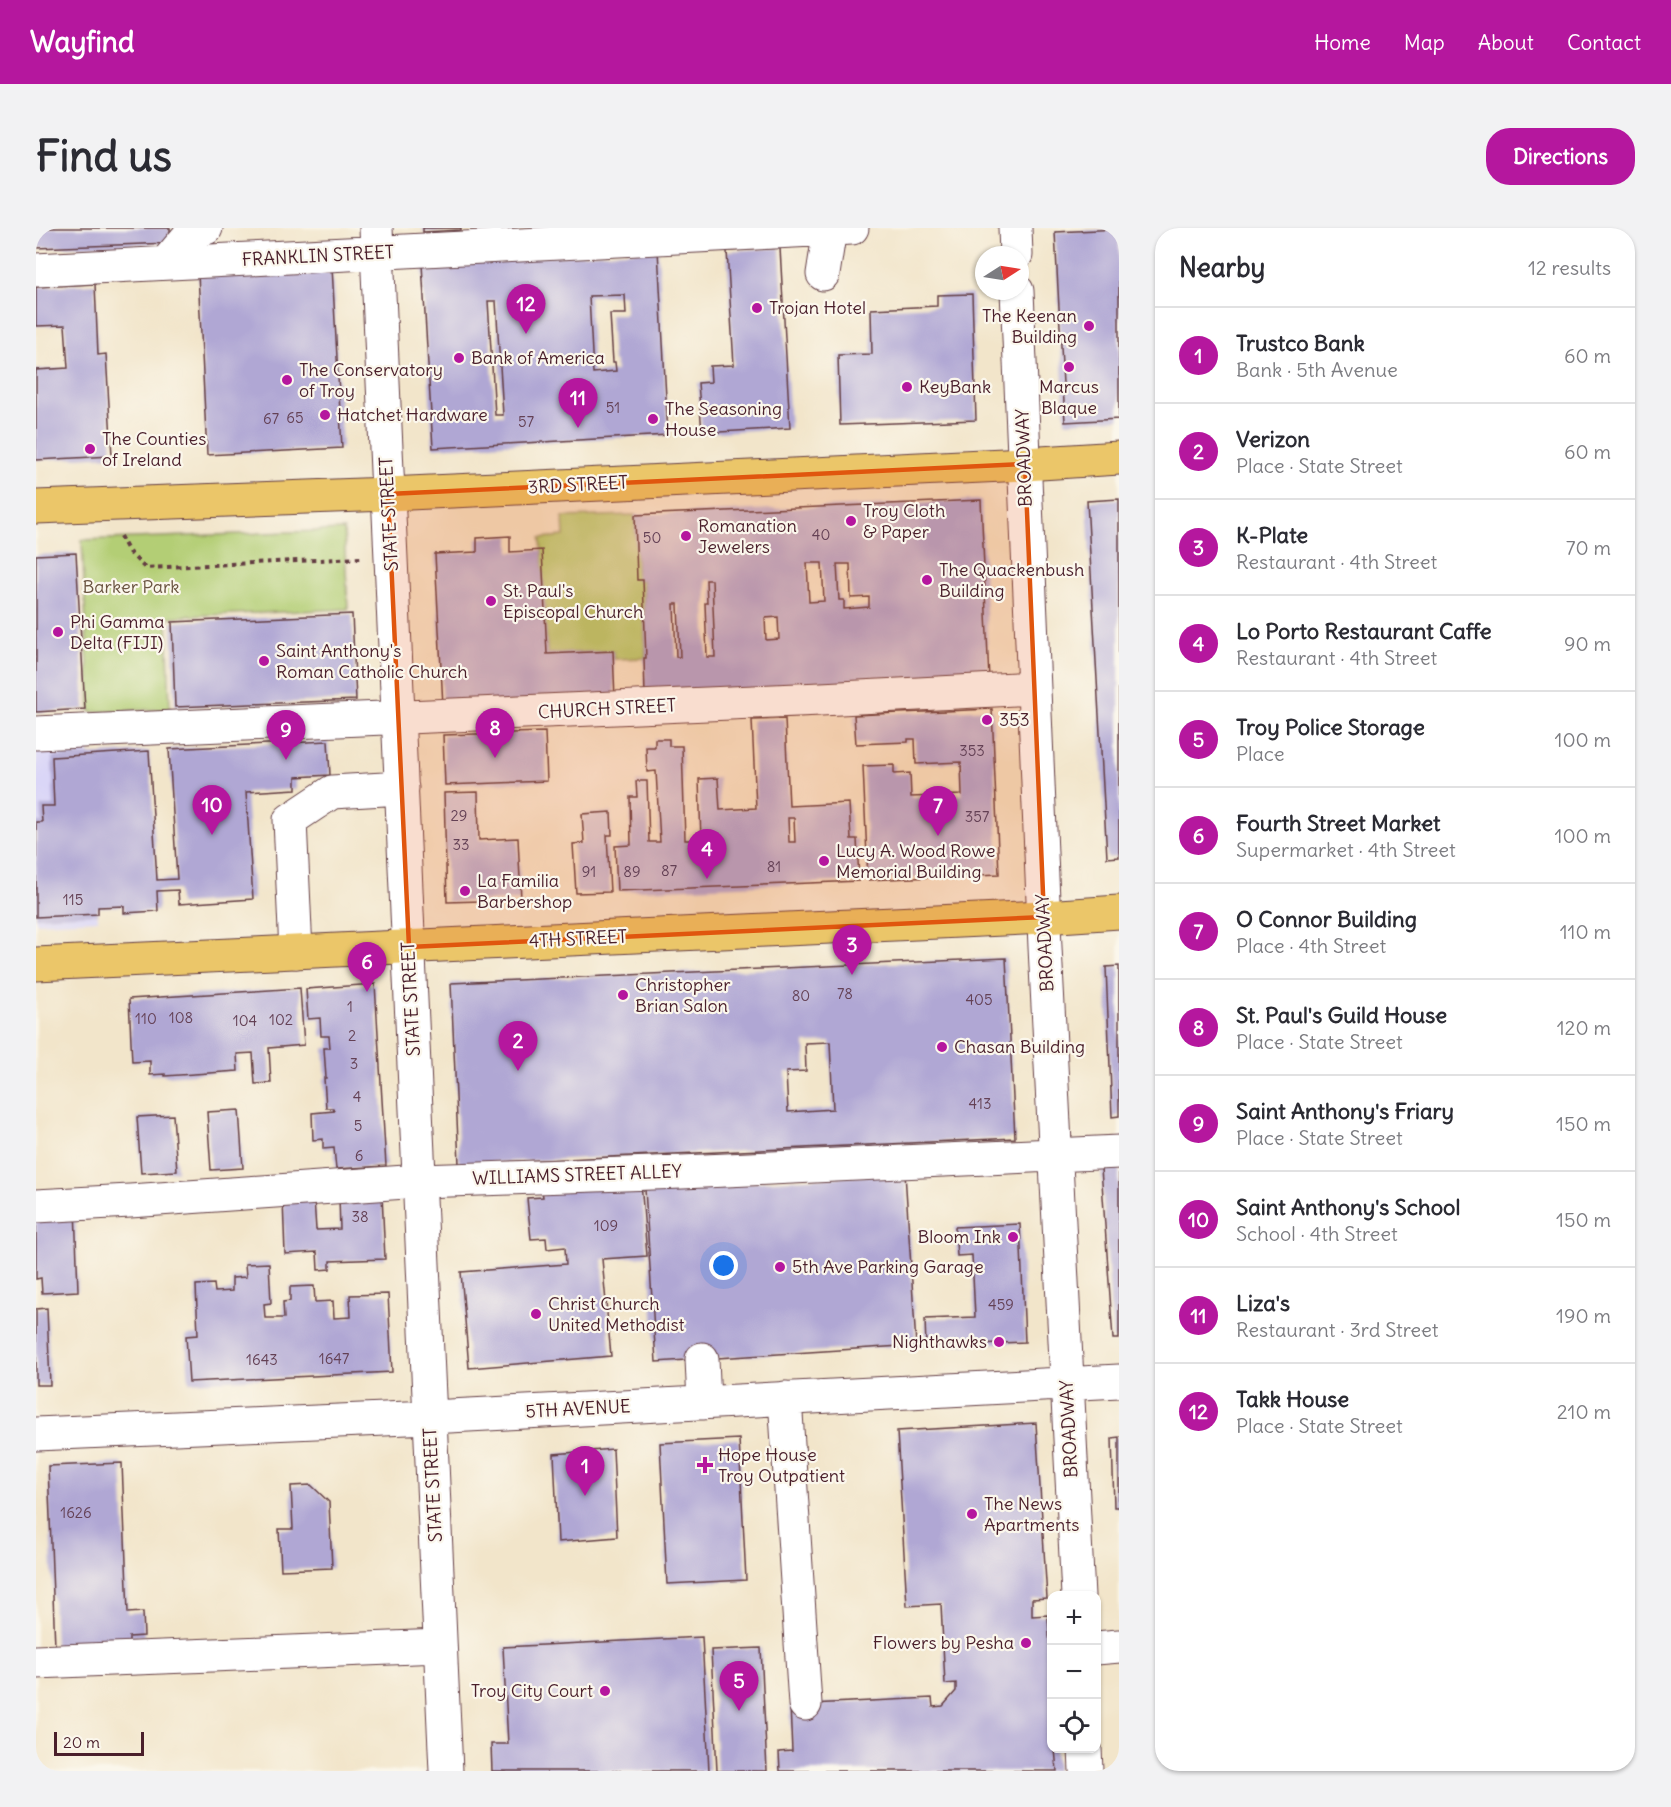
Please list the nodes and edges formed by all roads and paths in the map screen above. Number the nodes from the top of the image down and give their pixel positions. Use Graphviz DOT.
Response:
graph roads {
  1 [pos="206,228"];
  2 [pos="1015,228"];
  3 [pos="841,229"];
  4 [pos="377,240"];
  5 [pos="1016,246"];
  6 [pos="166,263"];
  7 [pos="36,270"];
  8 [pos="822,274"];
  9 [pos="1017,300"];
  10 [pos="1119,458"];
  11 [pos="1025,464"];
  12 [pos="388,494"];
  13 [pos="102,504"];
  14 [pos="36,507"];
  15 [pos="391,556"];
  16 [pos="1034,688"];
  17 [pos="399,718"];
  18 [pos="36,734"];
  19 [pos="402,788"];
  20 [pos="1119,912"];
  21 [pos="1044,917"];
  22 [pos="409,947"];
  23 [pos="296,952"];
  24 [pos="36,964"];
  25 [pos="1119,1152"];
  26 [pos="1056,1155"];
  27 [pos="420,1181"];
  28 [pos="36,1206"];
  29 [pos="702,1359"];
  30 [pos="1119,1381"];
  31 [pos="1067,1383"];
  32 [pos="785,1398"];
  33 [pos="704,1403"];
  34 [pos="430,1417"];
  35 [pos="36,1434"];
  36 [pos="1078,1591"];
  37 [pos="440,1646"];
  38 [pos="1119,1646"];
  39 [pos="1101,1648"];
  40 [pos="36,1662"];
  41 [pos="805,1704"];
  42 [pos="1085,1753"];
  43 [pos="446,1771"];
  44 [pos="1086,1771"];
  1 -- 6 [label="street"];
  2 -- 5 [label="street"];
  3 -- 4 [label="street, FRANKLIN STREET"];
  3 -- 8 [label="street"];
  4 -- 6 [label="street, FRANKLIN STREET"];
  4 -- 12 [label="street, STATE STREET"];
  6 -- 7 [label="street, FRANKLIN STREET"];
  9 -- 11 [label="street, BROADWAY"];
  10 -- 11 [label="main road, 3RD STREET"];
  11 -- 12 [label="main road, 3RD STREET"];
  11 -- 16 [label="street, BROADWAY"];
  12 -- 13 [label="main road, 3RD STREET"];
  12 -- 15 [label="street, STATE STREET"];
  13 -- 14 [label="main road, 3RD STREET"];
  13 -- 15 [label="path"];
  15 -- 17 [label="street, STATE STREET"];
  16 -- 17 [label="street, CHURCH STREET"];
  16 -- 21 [label="street, BROADWAY"];
  17 -- 18 [label="street, CHURCH STREET"];
  17 -- 19 [label="street, STATE STREET"];
  19 -- 22 [label="street, STATE STREET"];
  19 -- 23 [label="street"];
  20 -- 21 [label="main road, 4TH STREET"];
  21 -- 22 [label="main road, 4TH STREET"];
  21 -- 26 [label="street, BROADWAY"];
  22 -- 23 [label="main road, 4TH STREET"];
  22 -- 27 [label="street, STATE STREET"];
  23 -- 24 [label="main road, 4TH STREET"];
  25 -- 26 [label="street, WILLIAMS STREET ALLEY"];
  26 -- 27 [label="street, WILLIAMS STREET ALLEY"];
  26 -- 31 [label="street, BROADWAY"];
  27 -- 28 [label="street, WILLIAMS STREET ALLEY"];
  27 -- 34 [label="street, STATE STREET"];
  29 -- 33 [label="street"];
  30 -- 31 [label="street, 5TH AVENUE"];
  31 -- 32 [label="street, 5TH AVENUE"];
  31 -- 36 [label="street, BROADWAY"];
  32 -- 33 [label="street, 5TH AVENUE"];
  32 -- 41 [label="street"];
  33 -- 34 [label="street, 5TH AVENUE"];
  34 -- 35 [label="street, 5TH AVENUE"];
  34 -- 37 [label="street, STATE STREET"];
  37 -- 40 [label="street"];
  37 -- 43 [label="street, STATE STREET"];
  38 -- 39 [label="street"];
  42 -- 44 [label="street"];
}
